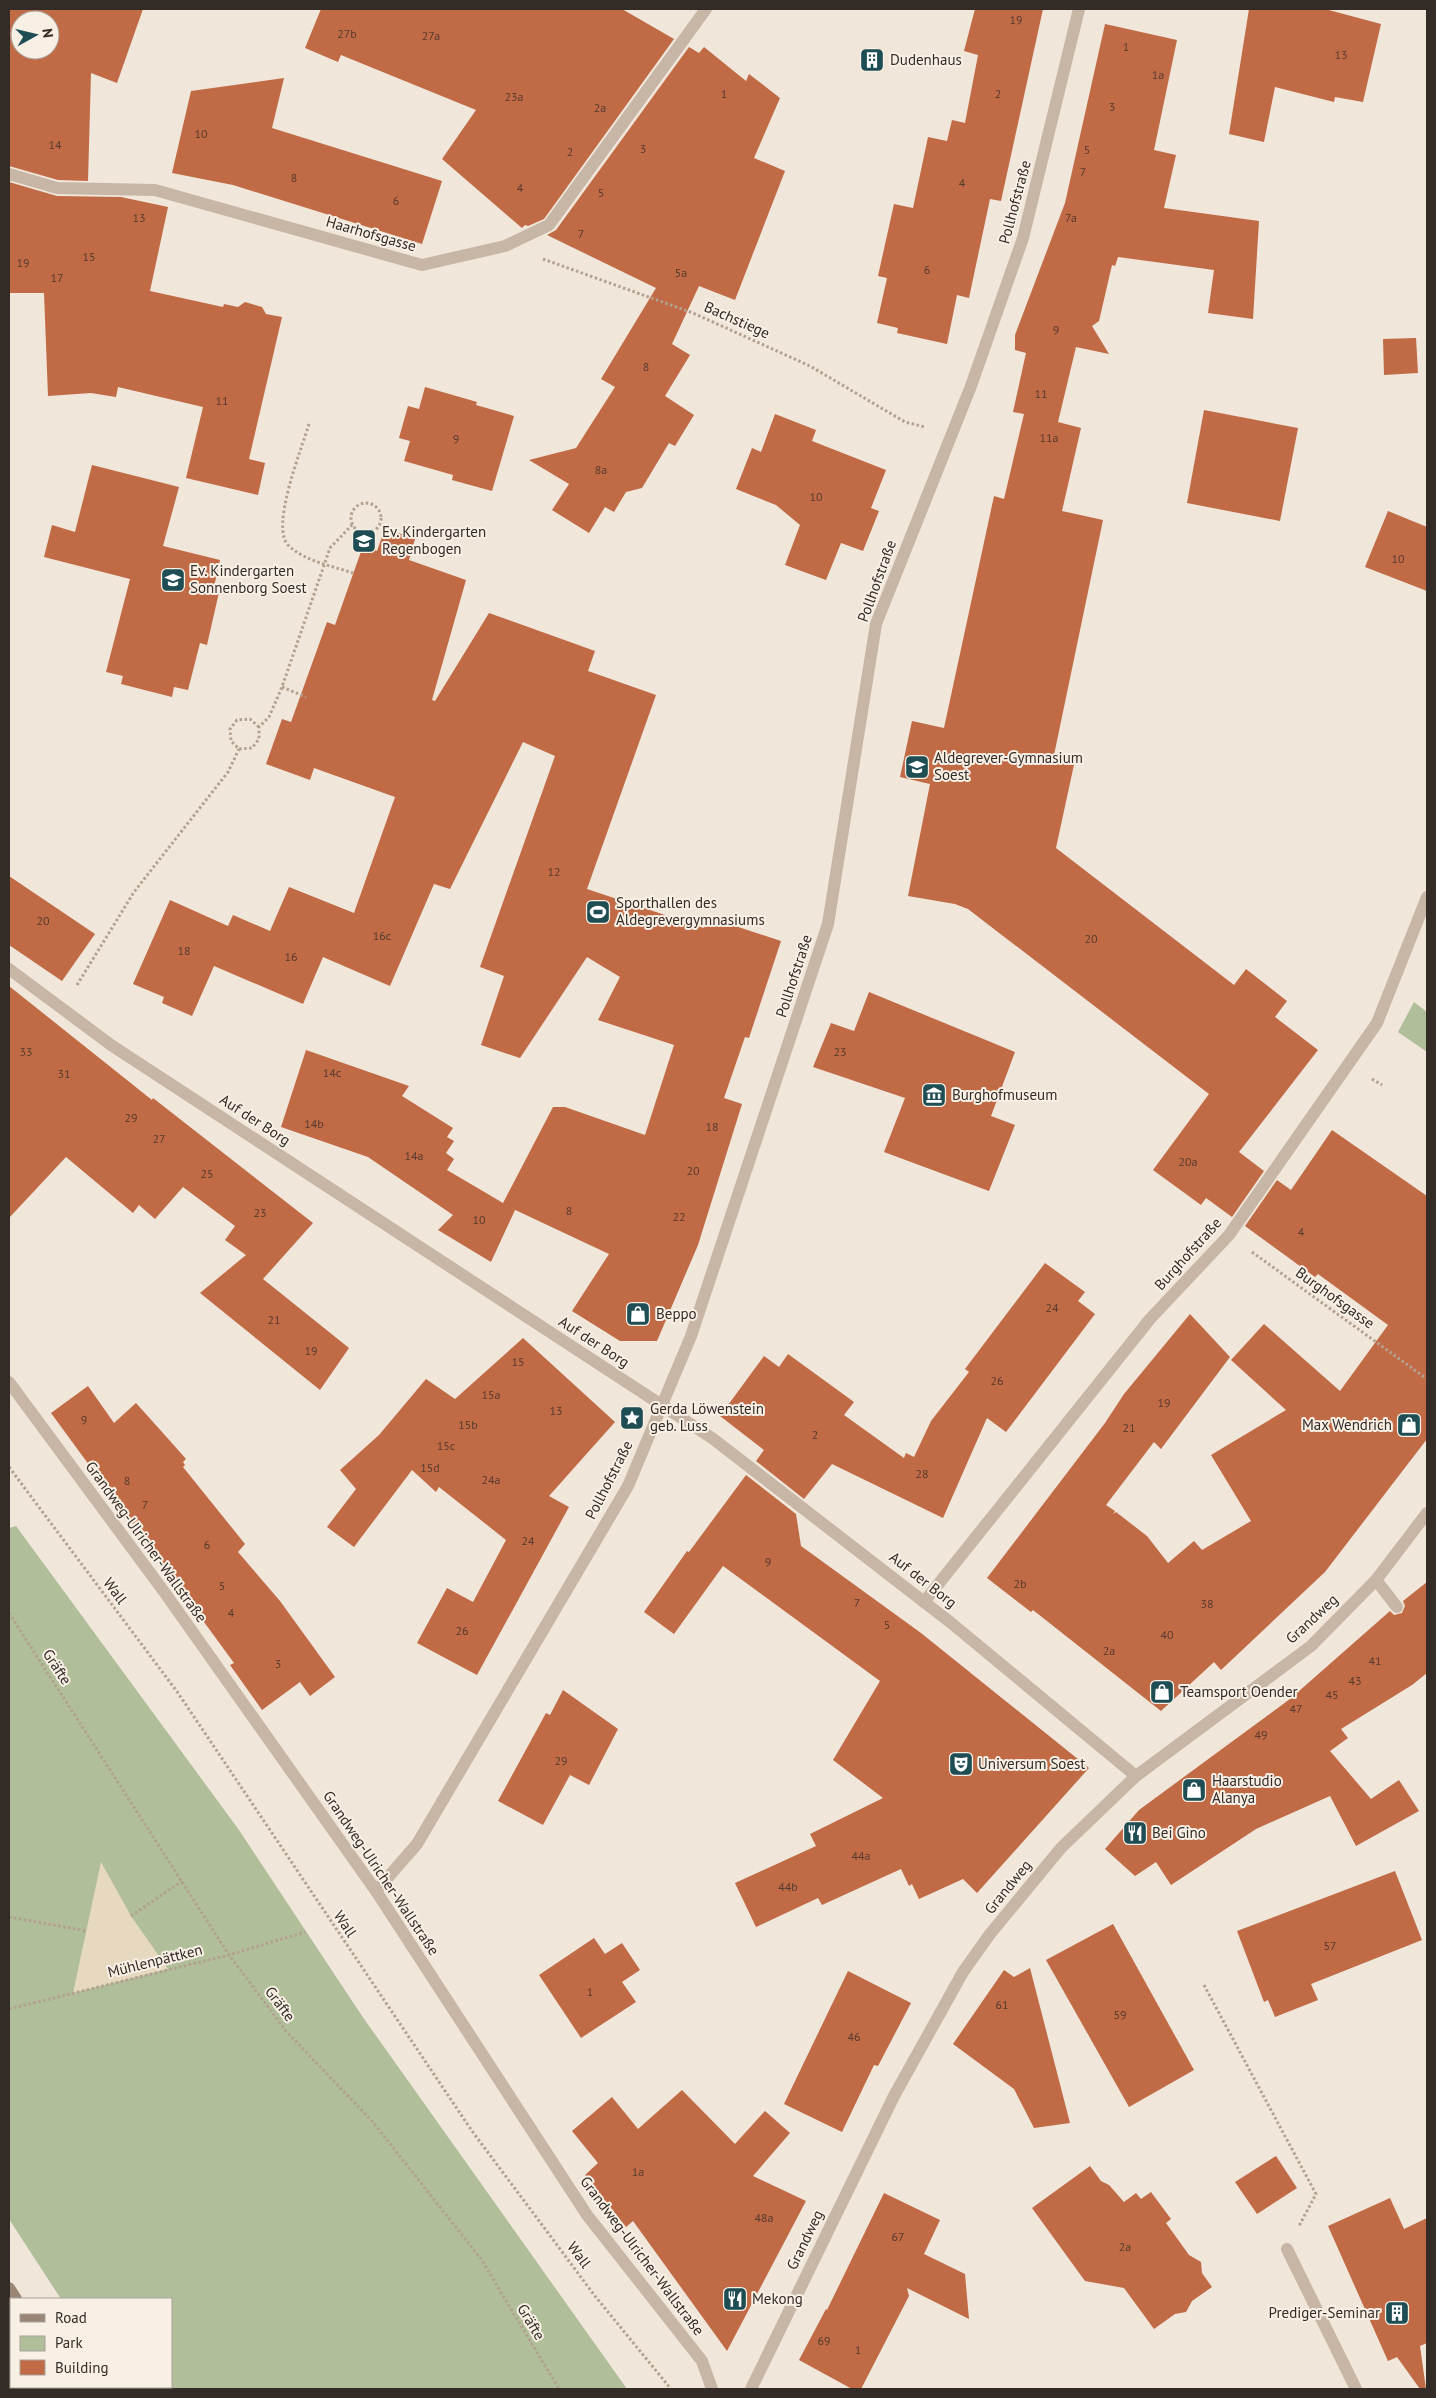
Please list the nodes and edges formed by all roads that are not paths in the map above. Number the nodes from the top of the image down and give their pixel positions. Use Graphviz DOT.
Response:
graph roads {
  1 [pos="706,9"];
  2 [pos="1079,9"];
  3 [pos="9,174"];
  4 [pos="1427,897"];
  5 [pos="9,969"];
  6 [pos="9,1382"];
  7 [pos="663,1406"];
  8 [pos="1427,1513"];
  9 [pos="1376,1580"];
  10 [pos="924,1602"];
  11 [pos="1397,1608"];
  12 [pos="1136,1776"];
  13 [pos="376,1891"];
  14 [pos="1287,2248"];
  15 [pos="712,2389"];
  16 [pos="751,2389"];
  17 [pos="1356,2389"];
  1 -- 3 [label="street, Haarhofsgasse"];
  2 -- 7 [label="street, Pollhofstraße"];
  4 -- 10 [label="street, Burghofstraße"];
  5 -- 7 [label="street, Auf der Borg"];
  6 -- 13 [label="street, Grandweg-Ulricher-Wallstraße"];
  7 -- 10 [label="street, Auf der Borg"];
  7 -- 13 [label="street, Pollhofstraße"];
  8 -- 9 [label="street, Grandweg"];
  9 -- 11 [label="street"];
  9 -- 12 [label="street, Grandweg"];
  10 -- 12 [label="street, Auf der Borg"];
  12 -- 16 [label="street, Grandweg"];
  13 -- 15 [label="street, Grandweg-Ulricher-Wallstraße"];
  14 -- 17 [label="street"];
}
